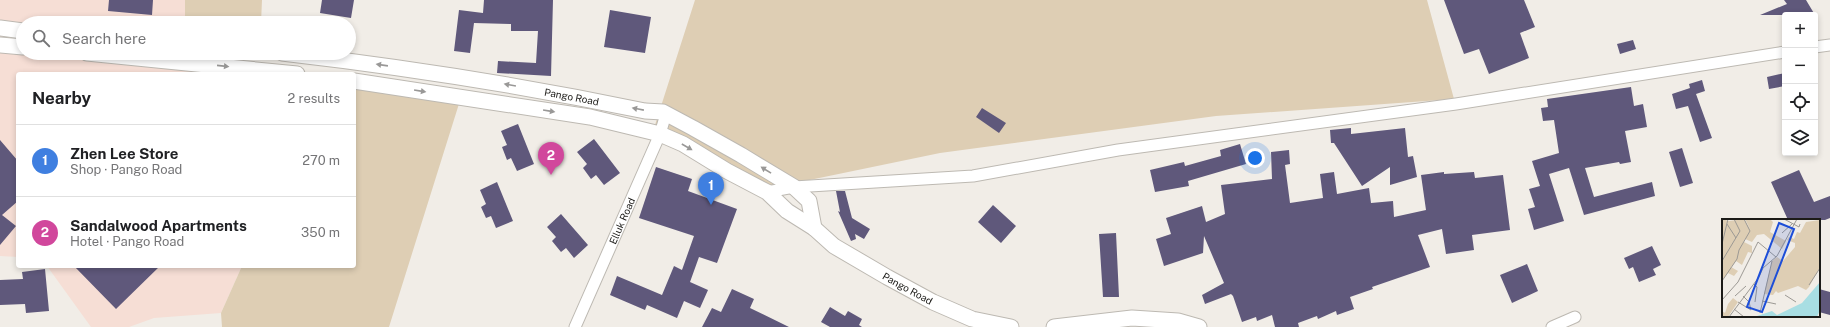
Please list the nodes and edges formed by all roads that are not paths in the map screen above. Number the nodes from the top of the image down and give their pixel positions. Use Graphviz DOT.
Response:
graph roads {
  1 [pos="0,28"];
  2 [pos="16,30"];
  3 [pos="0,45"];
  4 [pos="1830,45"];
  5 [pos="16,46"];
  6 [pos="1818,47"];
  7 [pos="1782,52"];
  8 [pos="157,60"];
  9 [pos="335,60"];
  10 [pos="277,72"];
  11 [pos="356,81"];
  12 [pos="666,114"];
  13 [pos="660,134"];
  14 [pos="794,187"];
  15 [pos="767,192"];
  16 [pos="814,228"];
  17 [pos="1575,317"];
  18 [pos="575,327"];
  19 [pos="1011,327"];
  20 [pos="1054,327"];
  21 [pos="1199,327"];
  22 [pos="1552,327"];
  1 -- 2 [label="street"];
  3 -- 5 [label="street"];
  4 -- 6 [label="street"];
  7 -- 14 [label="street"];
  8 -- 10 [label="street, one-way"];
  12 -- 9 [label="street, Pango Road, one-way"];
  11 -- 13 [label="street, Pango Road, one-way"];
  12 -- 13 [label="street, Elluk Road"];
  14 -- 12 [label="street, Pango Road, one-way"];
  13 -- 15 [label="street, Pango Road, one-way"];
  13 -- 18 [label="street, Elluk Road"];
  14 -- 15 [label="street"];
  14 -- 16 [label="street, Pango Road"];
  15 -- 16 [label="street, Pango Road"];
  16 -- 19 [label="street, Pango Road"];
  17 -- 22 [label="street"];
  20 -- 21 [label="street"];
}
